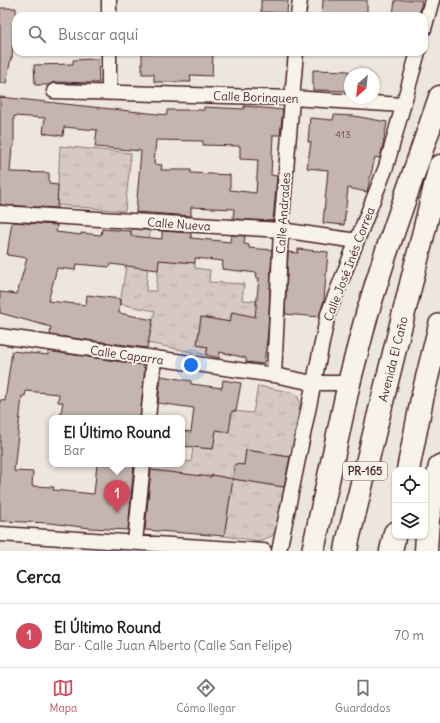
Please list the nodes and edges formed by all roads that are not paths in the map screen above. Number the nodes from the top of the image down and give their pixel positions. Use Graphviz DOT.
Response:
graph roads {
  1 [pos="109,0"];
  2 [pos="300,0"];
  3 [pos="432,0"];
  4 [pos="109,12"];
  5 [pos="298,12"];
  6 [pos="428,14"];
  7 [pos="109,56"];
  8 [pos="296,56"];
  9 [pos="417,56"];
  10 [pos="54,91"];
  11 [pos="109,91"];
  12 [pos="440,97"];
  13 [pos="292,98"];
  14 [pos="403,105"];
  15 [pos="440,166"];
  16 [pos="0,213"];
  17 [pos="281,230"];
  18 [pos="357,241"];
  19 [pos="440,325"];
  20 [pos="0,336"];
  21 [pos="154,359"];
  22 [pos="274,375"];
  23 [pos="313,383"];
  24 [pos="349,383"];
  25 [pos="148,415"];
  26 [pos="440,466"];
  27 [pos="143,467"];
  28 [pos="409,467"];
  29 [pos="434,528"];
  30 [pos="0,534"];
  31 [pos="394,539"];
  32 [pos="135,542"];
  33 [pos="264,551"];
  34 [pos="279,551"];
  35 [pos="313,551"];
  36 [pos="346,551"];
  37 [pos="391,551"];
  38 [pos="426,551"];
  1 -- 4 [label="street"];
  2 -- 5 [label="street"];
  3 -- 6 [label="street"];
  7 -- 11 [label="street"];
  8 -- 13 [label="street, Calle Andrades"];
  9 -- 14 [label="street, Calle José Inés Correa"];
  10 -- 11 [label="street, Calle Borinquen"];
  11 -- 13 [label="street, Calle Borinquen"];
  12 -- 24 [label="main road"];
  13 -- 14 [label="street, Calle Borinquen"];
  13 -- 17 [label="street, Calle Andrades"];
  14 -- 18 [label="street, Calle José Inés Correa"];
  15 -- 36 [label="main road, Avenida El Caño / PR-165"];
  16 -- 17 [label="street, Calle Nueva"];
  17 -- 18 [label="street, Calle Nueva"];
  17 -- 22 [label="street, Calle Andrades"];
  18 -- 23 [label="street, Calle José Inés Correa"];
  19 -- 28 [label="main road"];
  20 -- 21 [label="street, Calle Caparra"];
  21 -- 22 [label="street, Calle Caparra"];
  21 -- 25 [label="street"];
  22 -- 23 [label="street, Calle Caparra"];
  23 -- 24 [label="street, Calle Caparra"];
  23 -- 34 [label="street, Calle José Inés Correa"];
  24 -- 35 [label="main road"];
  26 -- 29 [label="main road"];
  27 -- 32 [label="street"];
  29 -- 38 [label="main road"];
  30 -- 32 [label="street"];
  31 -- 37 [label="main road"];
  32 -- 33 [label="street"];
}
